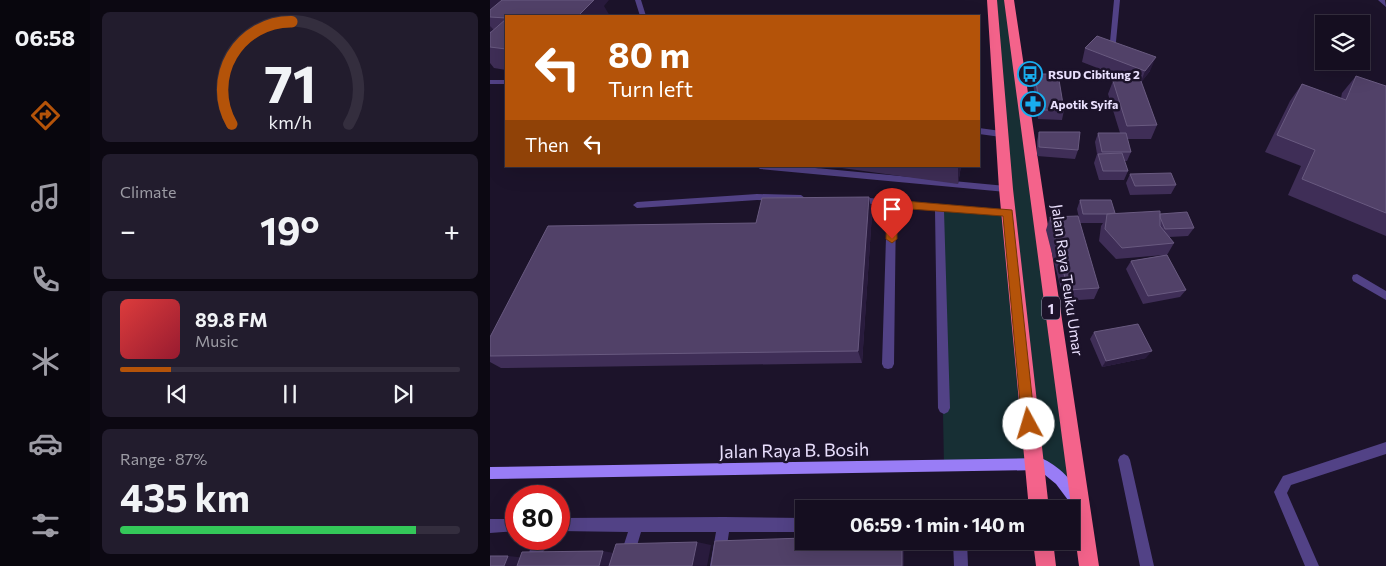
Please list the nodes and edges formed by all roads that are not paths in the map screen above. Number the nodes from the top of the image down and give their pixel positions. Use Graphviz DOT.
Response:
graph roads {
  1 [pos="638,0"];
  2 [pos="992,0"];
  3 [pos="1009,0"];
  4 [pos="1117,0"];
  5 [pos="1381,0"];
  6 [pos="1386,4"];
  7 [pos="643,15"];
  8 [pos="1112,52"];
  9 [pos="490,82"];
  10 [pos="505,82"];
  11 [pos="980,131"];
  12 [pos="1001,134"];
  13 [pos="1027,137"];
  14 [pos="771,167"];
  15 [pos="1006,189"];
  16 [pos="815,199"];
  17 [pos="845,200"];
  18 [pos="892,204"];
  19 [pos="638,206"];
  20 [pos="939,207"];
  21 [pos="1008,213"];
  22 [pos="1357,278"];
  23 [pos="1386,296"];
  24 [pos="888,364"];
  25 [pos="944,408"];
  26 [pos="1386,448"];
  27 [pos="1124,460"];
  28 [pos="1034,464"];
  29 [pos="490,473"];
  30 [pos="1038,500"];
  31 [pos="1076,500"];
  32 [pos="1079,500"];
  33 [pos="1080,506"];
  34 [pos="724,524"];
  35 [pos="795,524"];
  36 [pos="505,525"];
  37 [pos="570,525"];
  38 [pos="490,526"];
  39 [pos="636,526"];
  40 [pos="537,550"];
  41 [pos="960,550"];
  42 [pos="1043,550"];
  43 [pos="531,566"];
  44 [pos="624,566"];
  45 [pos="717,566"];
  46 [pos="961,566"];
  47 [pos="1046,566"];
  48 [pos="1089,566"];
  49 [pos="1147,566"];
  50 [pos="1312,566"];
  1 -- 7 [label="street"];
  2 -- 12 [label="highway"];
  3 -- 13 [label="highway, Jalan Raya Teuku Umar / 1"];
  4 -- 8 [label="street"];
  5 -- 6 [label="street"];
  9 -- 10 [label="street"];
  11 -- 12 [label="street"];
  12 -- 13 [label="highway"];
  12 -- 15 [label="highway"];
  13 -- 32 [label="highway, Jalan Raya Teuku Umar / 1"];
  14 -- 15 [label="street"];
  15 -- 21 [label="highway"];
  16 -- 19 [label="street"];
  17 -- 18 [label="street"];
  18 -- 20 [label="street"];
  18 -- 24 [label="street"];
  20 -- 21 [label="street"];
  20 -- 25 [label="street"];
  21 -- 28 [label="highway"];
  22 -- 23 [label="street"];
  26 -- 50 [label="street"];
  27 -- 49 [label="street"];
  28 -- 29 [label="street, Jalan Raya B. Bosih"];
  28 -- 30 [label="highway"];
  28 -- 31 [label="street, Jalan Raya B. Bosih"];
  33 -- 48 [label="highway, Jalan Raya Teuku Umar / 1"];
  34 -- 35 [label="street"];
  34 -- 39 [label="street"];
  34 -- 45 [label="street"];
  36 -- 38 [label="street"];
  37 -- 39 [label="street"];
  39 -- 44 [label="street"];
  40 -- 43 [label="street"];
  41 -- 46 [label="street"];
  42 -- 47 [label="highway"];
}
